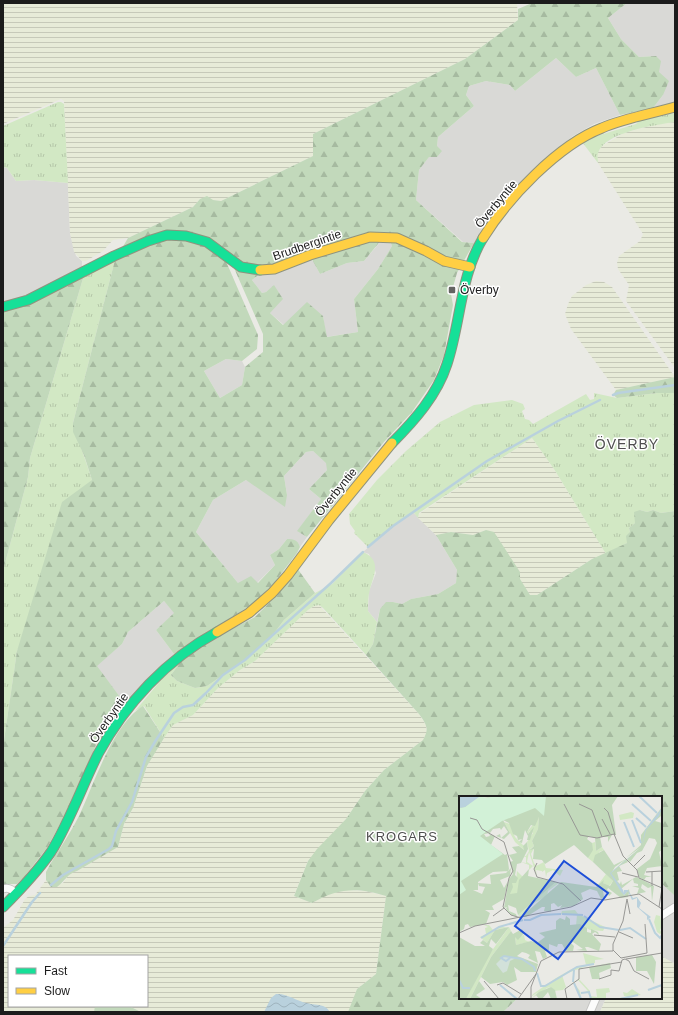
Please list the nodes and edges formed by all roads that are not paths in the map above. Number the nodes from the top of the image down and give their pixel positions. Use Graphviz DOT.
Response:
graph roads {
  1 [pos="675,107"];
  2 [pos="470,267"];
  3 [pos="3,307"];
  4 [pos="3,889"];
  5 [pos="16,893"];
  6 [pos="3,907"];
  7 [pos="675,907"];
  8 [pos="662,915"];
  9 [pos="596,999"];
  10 [pos="590,1012"];
  1 -- 2 [label="street, Överbyntie"];
  2 -- 3 [label="street, Brudbergintie"];
  2 -- 5 [label="street, Överbyntie"];
  4 -- 5 [label="street"];
  5 -- 6 [label="street, Överbyntie"];
  7 -- 8 [label="street"];
  9 -- 10 [label="street"];
}
